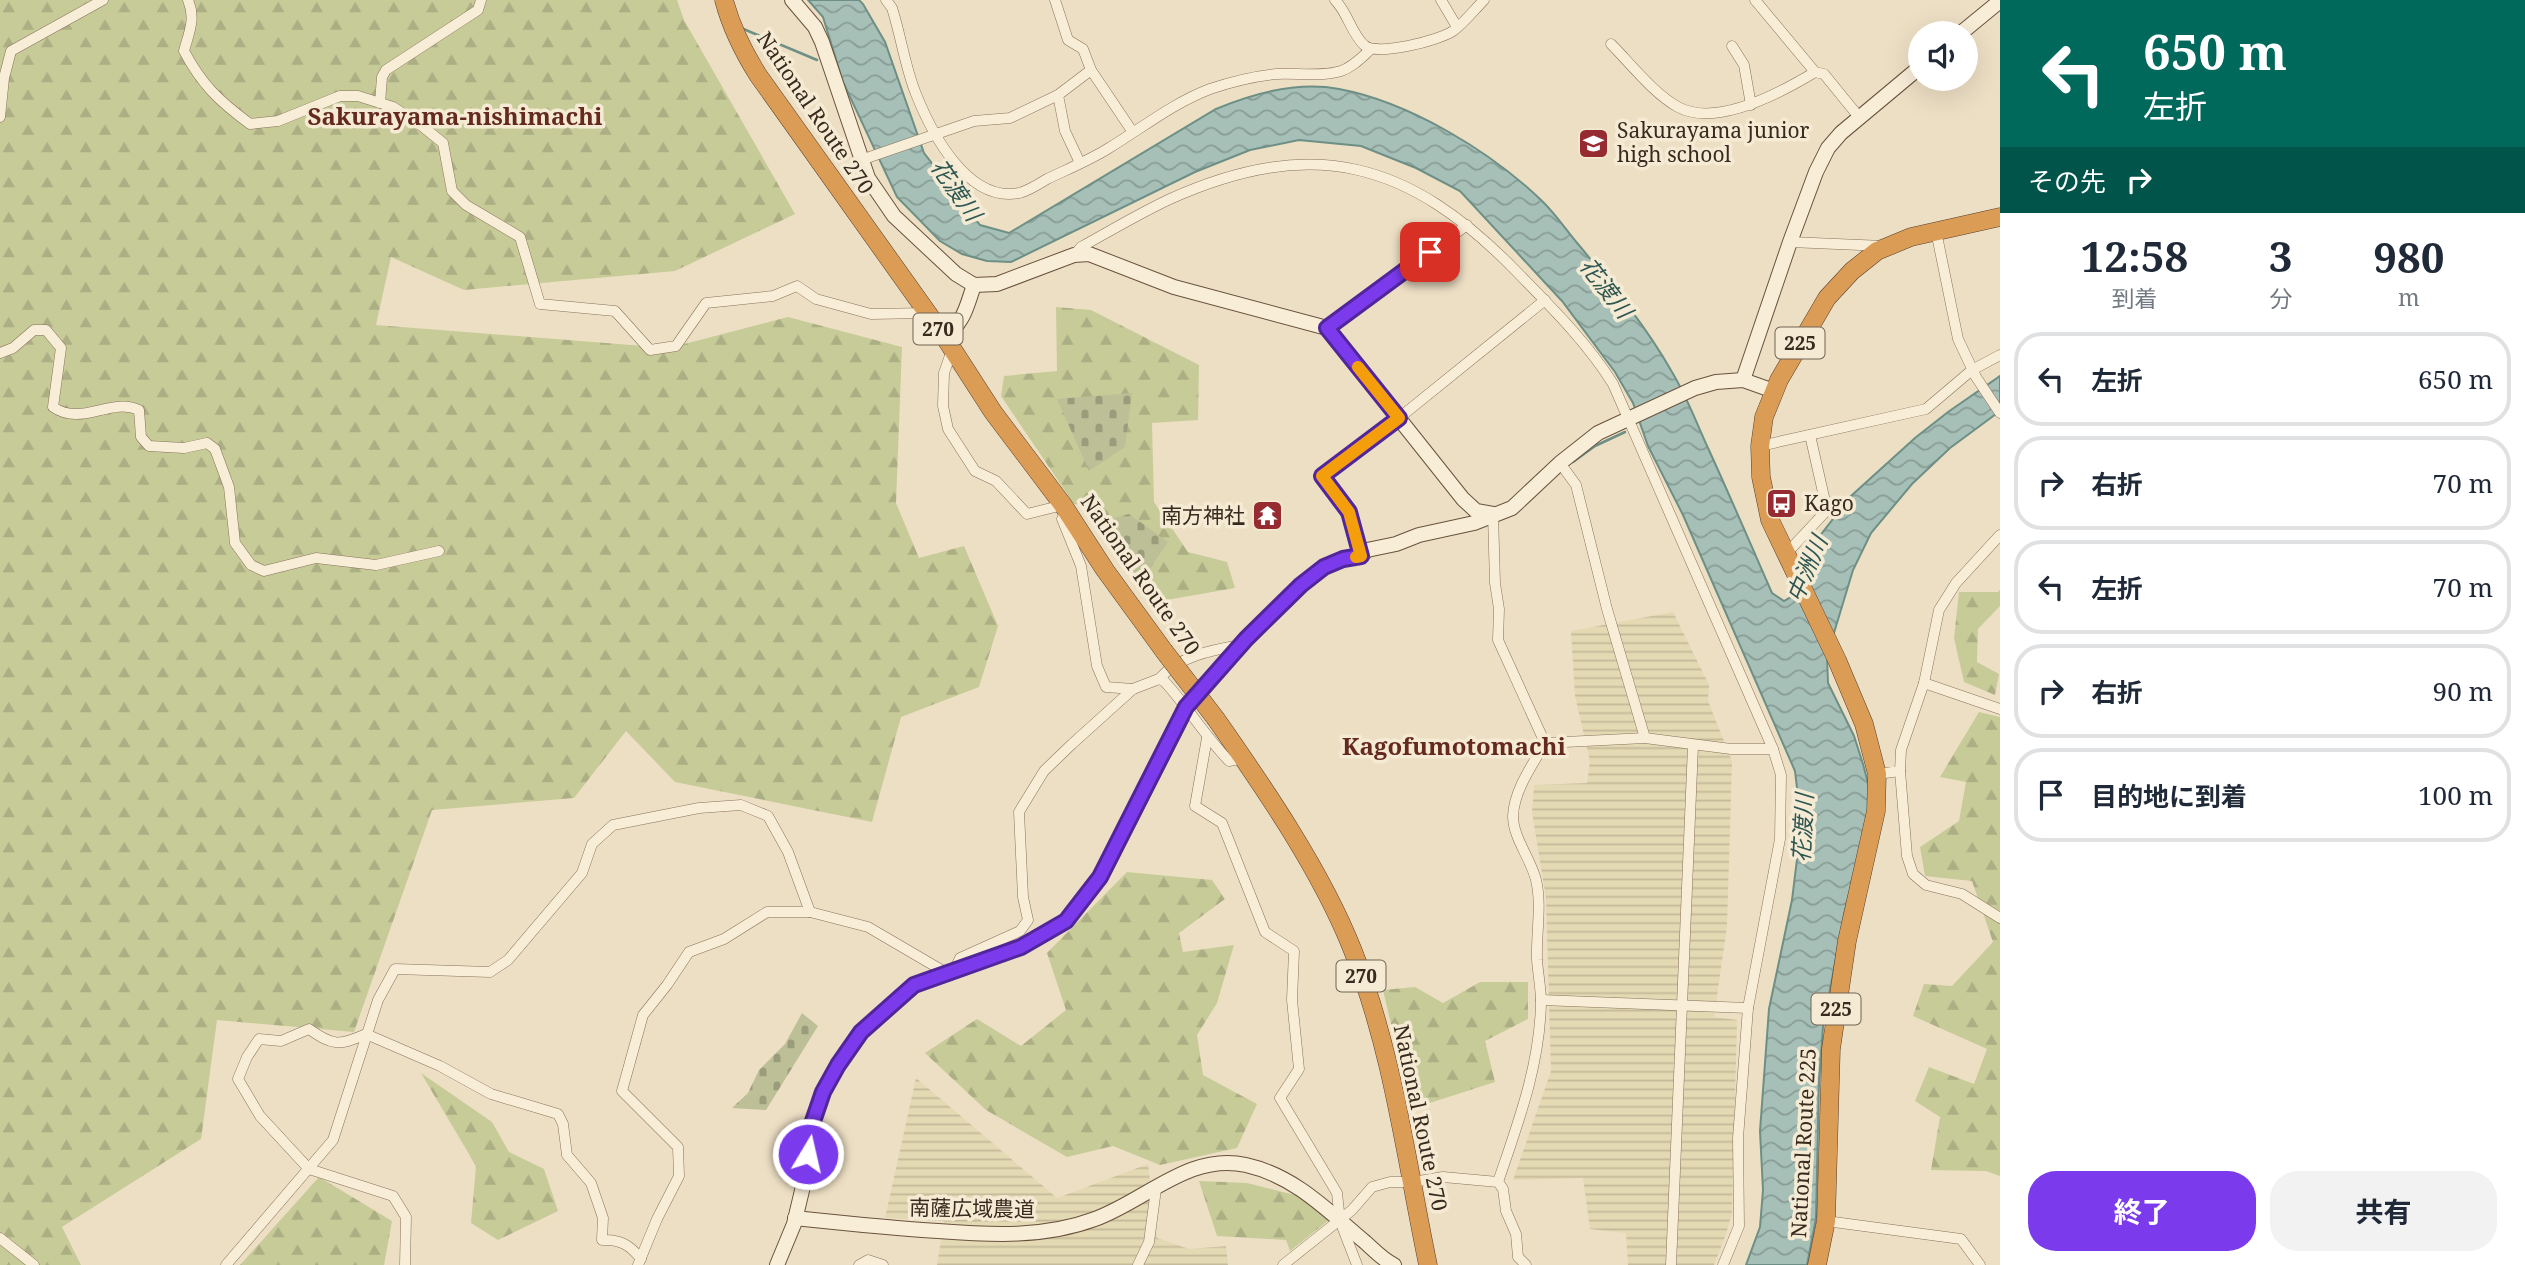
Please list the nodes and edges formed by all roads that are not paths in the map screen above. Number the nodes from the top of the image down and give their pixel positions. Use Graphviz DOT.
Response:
graph roads {
  1 [pos="103,0"];
  2 [pos="188,0"];
  3 [pos="481,0"];
  4 [pos="724,0"];
  5 [pos="793,0"];
  6 [pos="886,0"];
  7 [pos="1055,0"];
  8 [pos="1335,0"];
  9 [pos="1441,0"];
  10 [pos="1483,0"];
  11 [pos="1755,0"];
  12 [pos="2000,1"];
  13 [pos="1976,21"];
  14 [pos="1457,27"];
  15 [pos="1611,44"];
  16 [pos="1732,46"];
  17 [pos="1371,49"];
  18 [pos="1091,70"];
  19 [pos="1815,72"];
  20 [pos="1908,77"];
  21 [pos="1058,95"];
  22 [pos="380,103"];
  23 [pos="1751,105"];
  24 [pos="0,117"];
  25 [pos="1859,117"];
  26 [pos="1132,131"];
  27 [pos="932,137"];
  28 [pos="866,159"];
  29 [pos="1080,163"];
  30 [pos="2000,217"];
  31 [pos="1467,225"];
  32 [pos="1936,231"];
  33 [pos="1790,242"];
  34 [pos="1887,247"];
  35 [pos="1074,255"];
  36 [pos="974,285"];
  37 [pos="1545,300"];
  38 [pos="926,313"];
  39 [pos="1327,328"];
  40 [pos="948,343"];
  41 [pos="0,353"];
  42 [pos="2000,355"];
  43 [pos="1974,373"];
  44 [pos="1743,380"];
  45 [pos="1774,391"];
  46 [pos="2000,413"];
  47 [pos="1630,417"];
  48 [pos="1399,418"];
  49 [pos="1810,435"];
  50 [pos="1760,446"];
  51 [pos="1560,463"];
  52 [pos="1065,508"];
  53 [pos="1493,514"];
  54 [pos="2000,534"];
  55 [pos="439,551"];
  56 [pos="1785,555"];
  57 [pos="1361,556"];
  58 [pos="1242,645"];
  59 [pos="1159,679"];
  60 [pos="1924,683"];
  61 [pos="1133,689"];
  62 [pos="1186,707"];
  63 [pos="2000,709"];
  64 [pos="1207,738"];
  65 [pos="1645,738"];
  66 [pos="1545,743"];
  67 [pos="1693,746"];
  68 [pos="1773,749"];
  69 [pos="1243,758"];
  70 [pos="1900,771"];
  71 [pos="1877,774"];
  72 [pos="810,912"];
  73 [pos="2000,918"];
  74 [pos="950,971"];
  75 [pos="1541,1000"];
  76 [pos="1681,1005"];
  77 [pos="1748,1008"];
  78 [pos="366,1034"];
  79 [pos="309,1169"];
  80 [pos="1413,1182"];
  81 [pos="1498,1182"];
  82 [pos="1156,1189"];
  83 [pos="795,1218"];
  84 [pos="1340,1221"];
  85 [pos="1826,1221"];
  86 [pos="0,1238"];
  87 [pos="639,1262"];
  88 [pos="1520,1262"];
  89 [pos="230,1263"];
  90 [pos="34,1265"];
  91 [pos="405,1265"];
  92 [pos="777,1265"];
  93 [pos="859,1265"];
  94 [pos="883,1265"];
  95 [pos="1138,1265"];
  96 [pos="1283,1265"];
  97 [pos="1357,1265"];
  98 [pos="1394,1265"];
  99 [pos="1428,1265"];
  100 [pos="1671,1265"];
  101 [pos="1723,1265"];
  102 [pos="1817,1265"];
  103 [pos="1980,1265"];
  1 -- 24 [label="street"];
  2 -- 22 [label="street"];
  3 -- 22 [label="street"];
  4 -- 38 [label="highway, National Route 270 / 270"];
  5 -- 28 [label="street"];
  6 -- 27 [label="street"];
  7 -- 18 [label="street"];
  8 -- 17 [label="street"];
  9 -- 14 [label="street"];
  10 -- 14 [label="street"];
  11 -- 19 [label="street"];
  12 -- 13 [label="street"];
  14 -- 17 [label="street"];
  15 -- 23 [label="street"];
  16 -- 23 [label="street"];
  17 -- 26 [label="street"];
  18 -- 21 [label="street"];
  18 -- 26 [label="street"];
  19 -- 23 [label="street"];
  19 -- 25 [label="street"];
  20 -- 25 [label="street"];
  21 -- 27 [label="street"];
  21 -- 29 [label="street"];
  22 -- 38 [label="street"];
  25 -- 33 [label="street"];
  26 -- 29 [label="street"];
  27 -- 28 [label="street"];
  27 -- 29 [label="street"];
  28 -- 36 [label="street"];
  30 -- 32 [label="highway, National Route 225 / 225"];
  31 -- 35 [label="street"];
  31 -- 37 [label="street"];
  31 -- 39 [label="street"];
  32 -- 34 [label="highway, National Route 225 / 225"];
  32 -- 43 [label="street"];
  33 -- 34 [label="street"];
  33 -- 44 [label="street"];
  34 -- 45 [label="highway, National Route 225 / 225"];
  35 -- 36 [label="street"];
  35 -- 39 [label="street"];
  36 -- 40 [label="street"];
  37 -- 47 [label="street"];
  37 -- 48 [label="street"];
  38 -- 40 [label="highway, National Route 270 / 270"];
  39 -- 48 [label="street"];
  40 -- 52 [label="highway, National Route 270 / 270"];
  40 -- 52 [label="street"];
  41 -- 55 [label="street"];
  42 -- 43 [label="street"];
  43 -- 46 [label="street"];
  43 -- 49 [label="street"];
  44 -- 45 [label="street"];
  44 -- 47 [label="street"];
  45 -- 50 [label="highway, National Route 225 / 225"];
  47 -- 51 [label="street"];
  47 -- 68 [label="street"];
  48 -- 53 [label="street"];
  48 -- 57 [label="street"];
  49 -- 50 [label="street"];
  49 -- 56 [label="street"];
  50 -- 56 [label="highway, National Route 225 / 225"];
  51 -- 53 [label="street"];
  51 -- 65 [label="street"];
  52 -- 61 [label="street"];
  52 -- 69 [label="highway, National Route 270 / 270, bridge"];
  53 -- 57 [label="street"];
  53 -- 66 [label="street"];
  54 -- 60 [label="street"];
  56 -- 71 [label="highway, National Route 225 / 225"];
  57 -- 58 [label="street"];
  58 -- 59 [label="street"];
  58 -- 62 [label="street"];
  59 -- 61 [label="street"];
  59 -- 62 [label="street"];
  60 -- 63 [label="street"];
  60 -- 70 [label="street"];
  61 -- 74 [label="street"];
  62 -- 64 [label="street"];
  62 -- 74 [label="street"];
  64 -- 69 [label="street"];
  64 -- 84 [label="street"];
  65 -- 66 [label="street"];
  65 -- 67 [label="street"];
  66 -- 75 [label="street"];
  67 -- 68 [label="street"];
  67 -- 76 [label="street"];
  68 -- 77 [label="street"];
  69 -- 80 [label="highway, National Route 270 / 270"];
  70 -- 71 [label="street"];
  70 -- 73 [label="street"];
  71 -- 85 [label="highway, National Route 225 / 225"];
  72 -- 74 [label="street"];
  72 -- 78 [label="street"];
  72 -- 87 [label="street"];
  74 -- 83 [label="street"];
  75 -- 76 [label="street"];
  75 -- 81 [label="street"];
  76 -- 77 [label="street"];
  76 -- 100 [label="street"];
  77 -- 101 [label="street"];
  78 -- 79 [label="street"];
  78 -- 79 [label="street"];
  78 -- 87 [label="street"];
  79 -- 89 [label="street"];
  79 -- 91 [label="street"];
  80 -- 81 [label="street"];
  80 -- 84 [label="street"];
  80 -- 99 [label="highway, National Route 270 / 270"];
  81 -- 88 [label="street"];
  82 -- 83 [label="street, 南薩広域農道"];
  82 -- 84 [label="street, 南薩広域農道"];
  82 -- 95 [label="street"];
  83 -- 92 [label="street"];
  84 -- 96 [label="street"];
  84 -- 97 [label="street"];
  84 -- 98 [label="street, 南薩広域農道"];
  85 -- 102 [label="highway, National Route 225 / 225"];
  85 -- 103 [label="street"];
  86 -- 90 [label="street"];
  93 -- 94 [label="street"];
}
